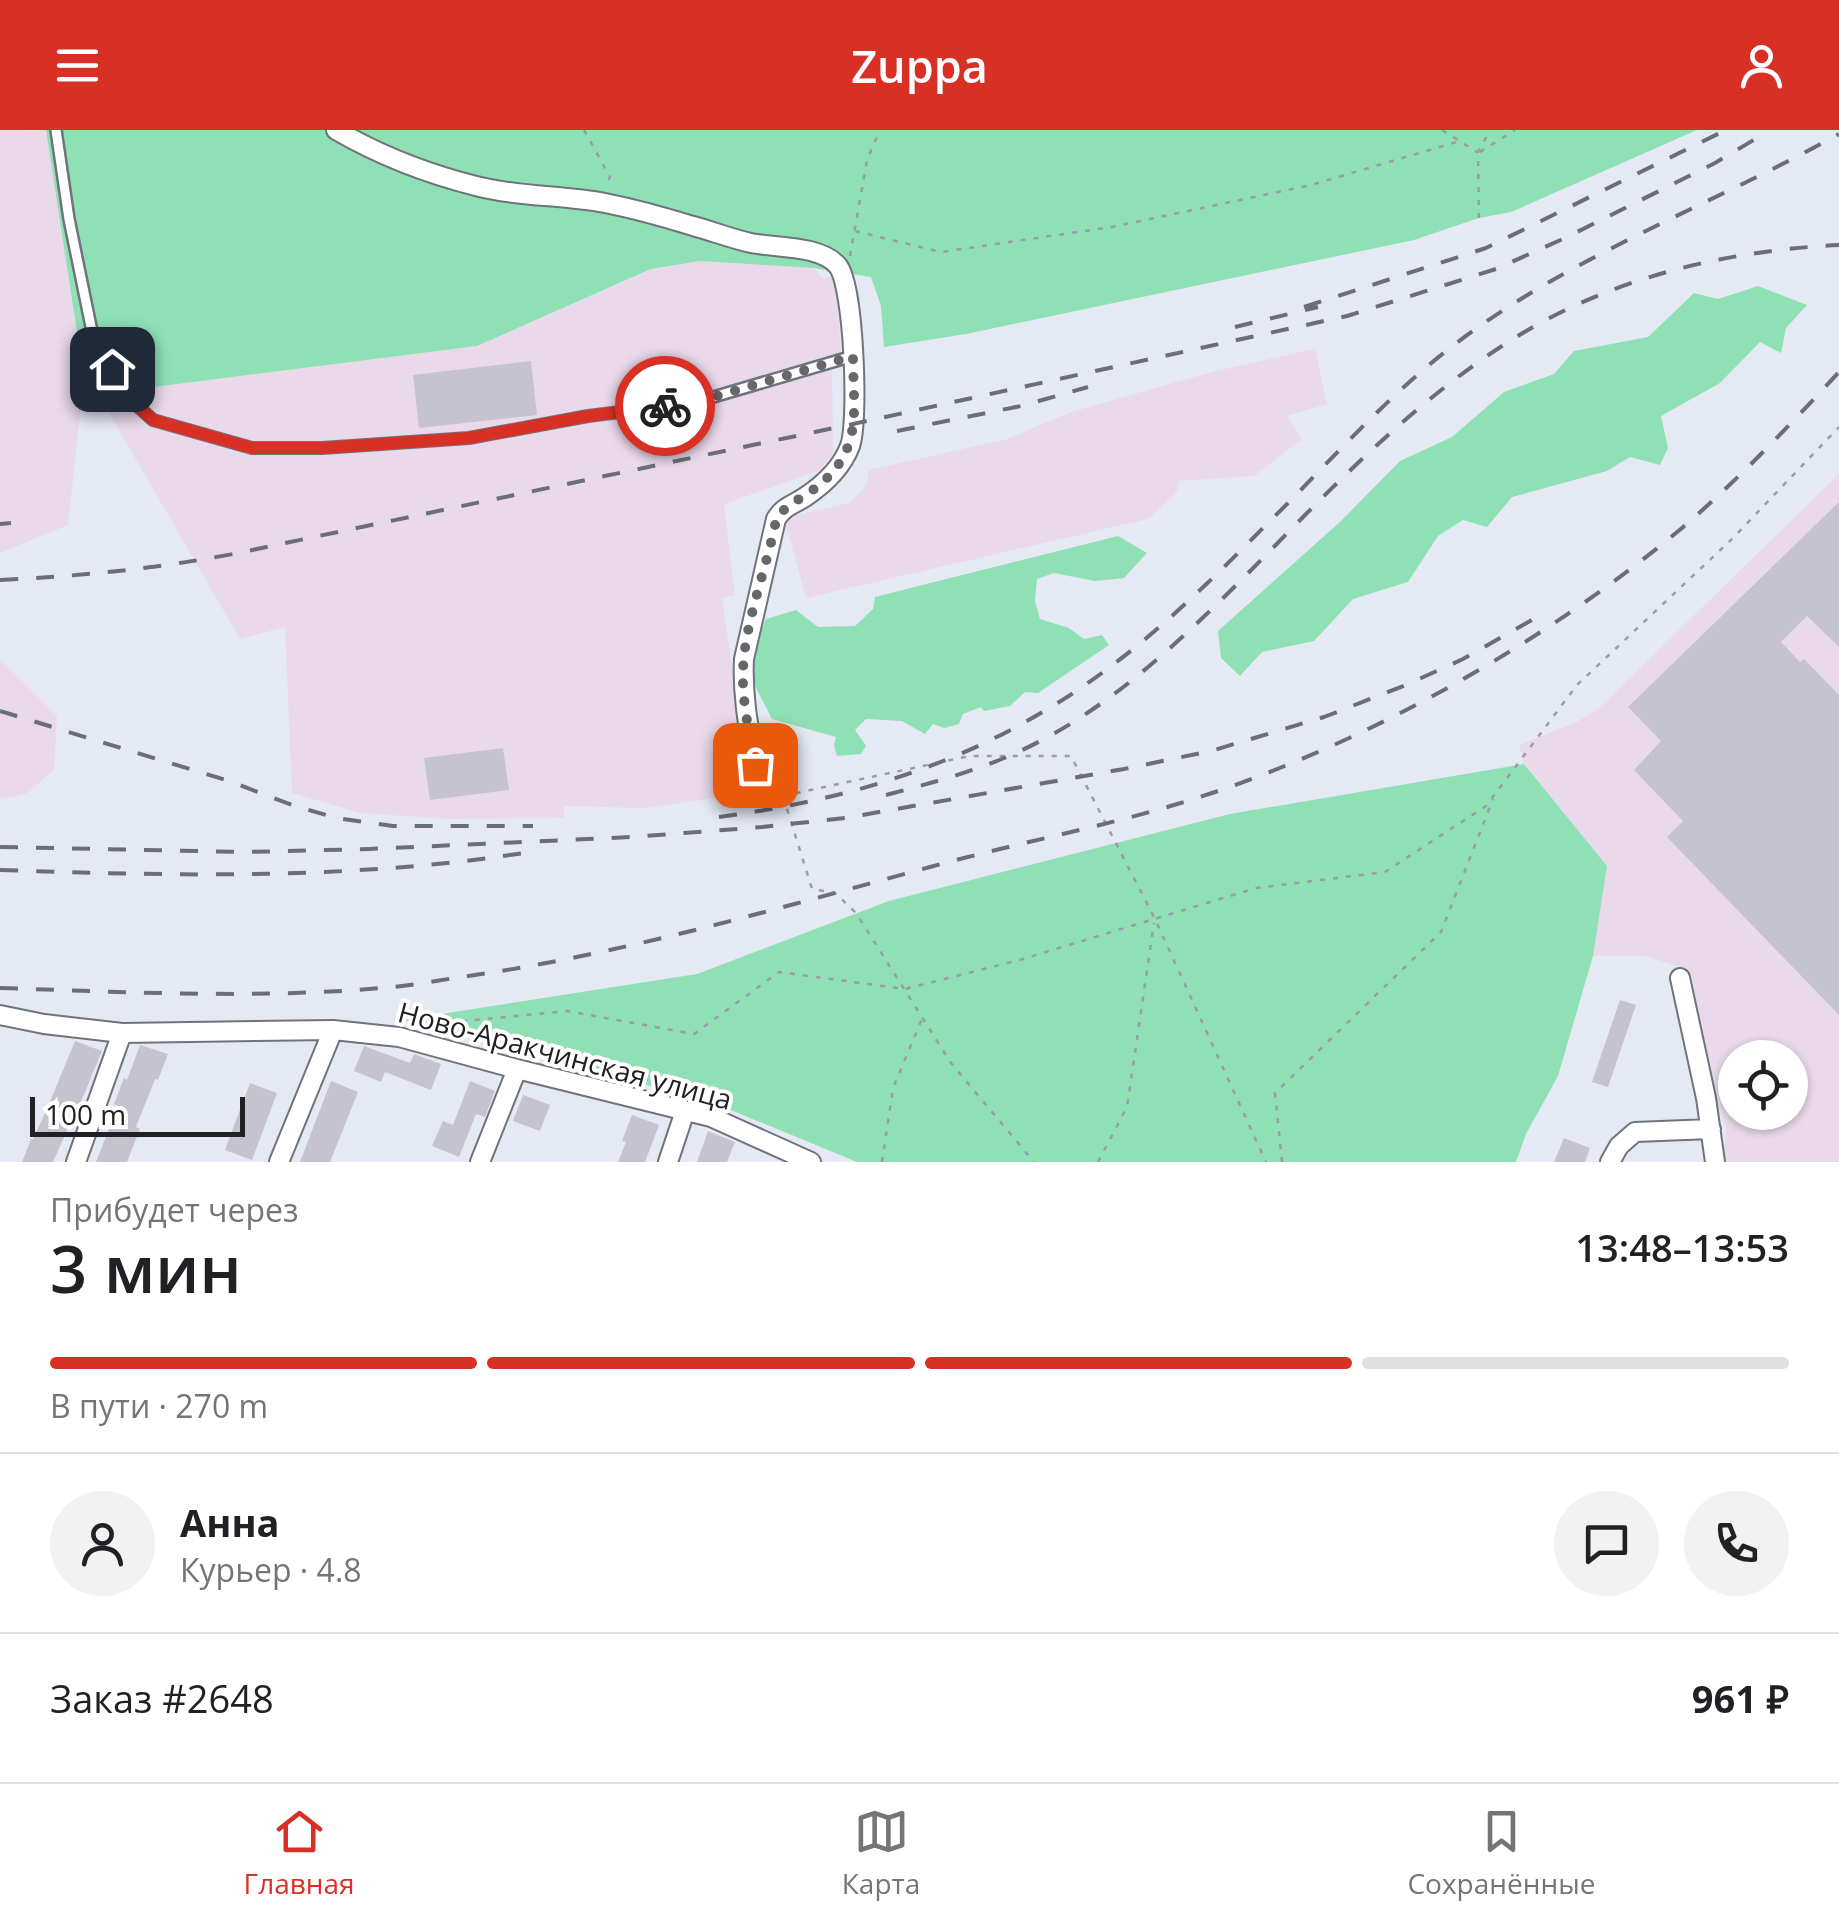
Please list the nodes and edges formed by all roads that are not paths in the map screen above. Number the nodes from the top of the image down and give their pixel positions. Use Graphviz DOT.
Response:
graph roads {
  1 [pos="56,130"];
  2 [pos="336,130"];
  3 [pos="853,356"];
  4 [pos="755,765"];
  5 [pos="1680,978"];
  6 [pos="0,1016"];
  7 [pos="333,1030"];
  8 [pos="122,1033"];
  9 [pos="517,1069"];
  10 [pos="685,1111"];
  11 [pos="1711,1130"];
  12 [pos="76,1162"];
  13 [pos="280,1162"];
  14 [pos="480,1162"];
  15 [pos="668,1162"];
  16 [pos="811,1162"];
  17 [pos="1610,1162"];
  18 [pos="1715,1162"];
  1 -- 3 [label="lane"];
  2 -- 3 [label="street"];
  3 -- 4 [label="street"];
  5 -- 11 [label="street"];
  6 -- 8 [label="street, Ново-Аракчинская улица"];
  7 -- 8 [label="street, Ново-Аракчинская улица"];
  7 -- 9 [label="street, Ново-Аракчинская улица"];
  7 -- 13 [label="street"];
  8 -- 12 [label="street"];
  9 -- 10 [label="street, Ново-Аракчинская улица"];
  9 -- 14 [label="street"];
  10 -- 15 [label="street"];
  10 -- 16 [label="street, Ново-Аракчинская улица"];
  11 -- 17 [label="street"];
  11 -- 18 [label="street"];
}
